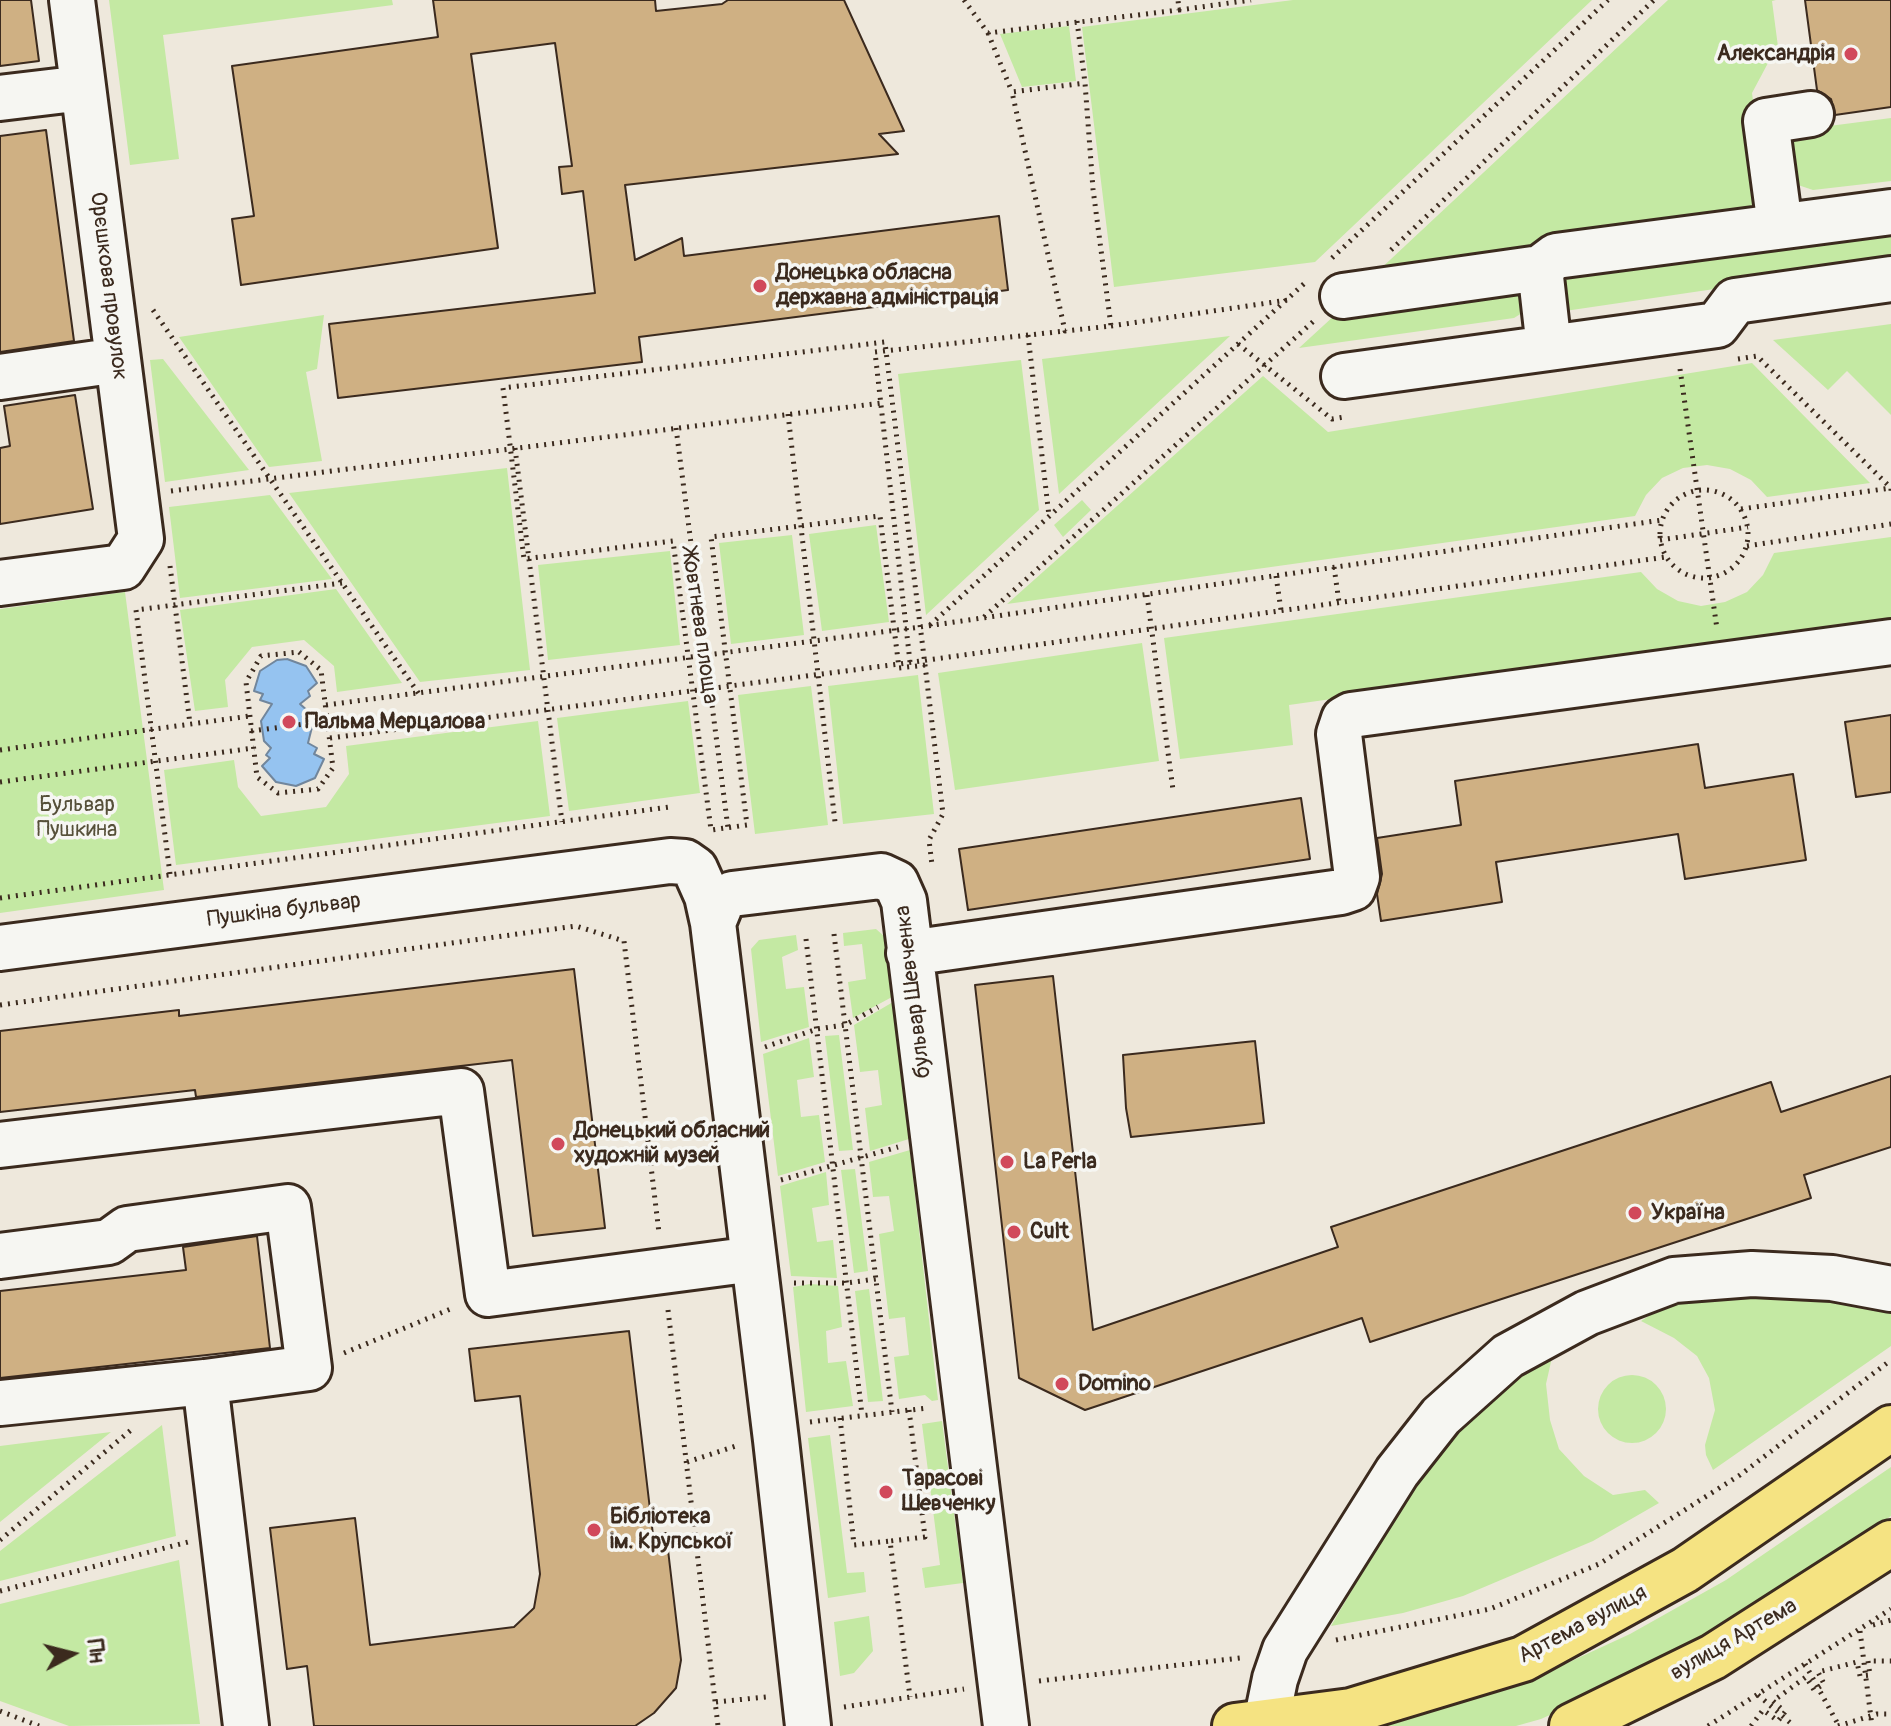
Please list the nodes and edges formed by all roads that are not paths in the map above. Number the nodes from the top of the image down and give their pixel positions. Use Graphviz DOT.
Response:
graph roads {
  1 [pos="72,0"];
  2 [pos="83,88"];
  3 [pos="0,98"];
  4 [pos="1811,114"];
  5 [pos="1891,212"];
  6 [pos="1780,226"];
  7 [pos="1540,268"];
  8 [pos="1891,279"];
  9 [pos="1325,280"];
  10 [pos="1549,348"];
  11 [pos="118,360"];
  12 [pos="0,377"];
  13 [pos="1345,396"];
  14 [pos="0,583"];
  15 [pos="1891,642"];
  16 [pos="713,923"];
  17 [pos="0,948"];
  18 [pos="909,953"];
  19 [pos="0,1145"];
  20 [pos="0,1256"];
  21 [pos="770,1272"];
  22 [pos="1891,1289"];
  23 [pos="205,1382"];
  24 [pos="0,1403"];
  25 [pos="1891,1428"];
  26 [pos="1891,1543"];
  27 [pos="806,1713"];
  28 [pos="1250,1724"];
  29 [pos="246,1726"];
  30 [pos="1006,1726"];
  31 [pos="1572,1726"];
  1 -- 2 [label="street, Орєшкова провулок"];
  2 -- 3 [label="street"];
  2 -- 11 [label="street, Орєшкова провулок"];
  4 -- 6 [label="street"];
  5 -- 6 [label="street"];
  6 -- 7 [label="street"];
  7 -- 9 [label="street"];
  7 -- 10 [label="street"];
  8 -- 10 [label="street"];
  10 -- 13 [label="street"];
  11 -- 12 [label="street"];
  11 -- 14 [label="street, Орєшкова провулок"];
  15 -- 18 [label="street"];
  16 -- 17 [label="street, Пушкіна бульвар"];
  16 -- 18 [label="street, бульвар Шевченка"];
  16 -- 21 [label="street"];
  18 -- 30 [label="street, бульвар Шевченка"];
  19 -- 21 [label="street"];
  20 -- 23 [label="street"];
  21 -- 27 [label="street"];
  22 -- 28 [label="street"];
  23 -- 24 [label="street"];
  23 -- 29 [label="street"];
  25 -- 28 [label="main road, Артема вулиця"];
  26 -- 31 [label="main road, вулиця Артема"];
}
